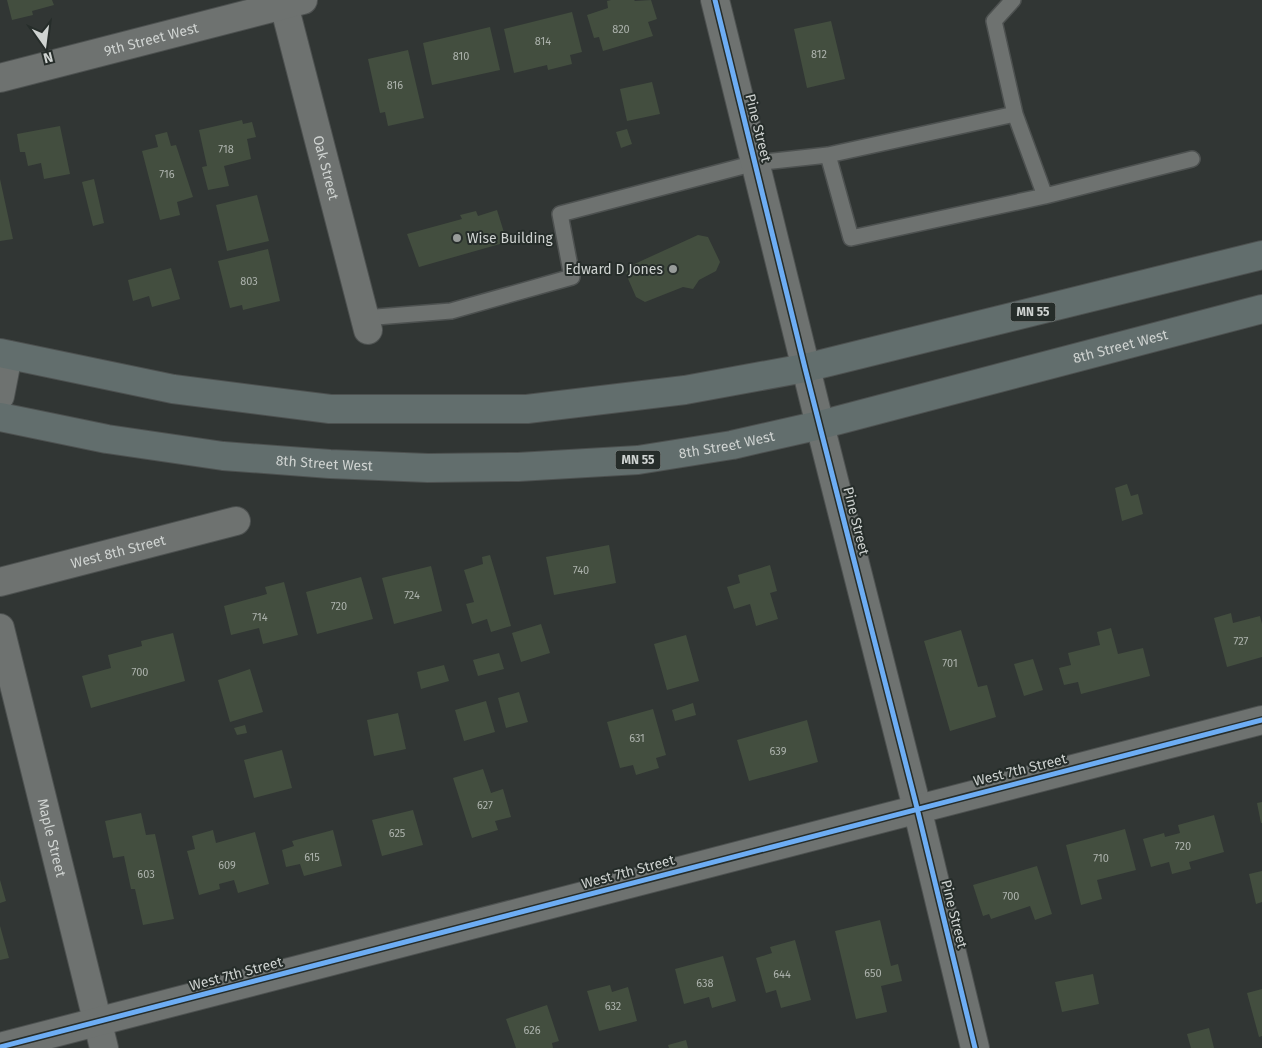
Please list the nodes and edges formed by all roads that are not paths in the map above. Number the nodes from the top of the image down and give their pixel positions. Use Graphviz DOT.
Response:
graph roads {
  1 [pos="715,0"];
  2 [pos="1014,0"];
  3 [pos="294,2"];
  4 [pos="0,78"];
  5 [pos="1015,114"];
  6 [pos="828,155"];
  7 [pos="1192,158"];
  8 [pos="755,163"];
  9 [pos="1045,196"];
  10 [pos="1262,255"];
  11 [pos="1262,309"];
  12 [pos="366,324"];
  13 [pos="4,354"];
  14 [pos="805,368"];
  15 [pos="0,396"];
  16 [pos="0,417"];
  17 [pos="820,425"];
  18 [pos="236,520"];
  19 [pos="0,582"];
  20 [pos="0,628"];
  21 [pos="1262,720"];
  22 [pos="917,808"];
  23 [pos="101,1035"];
  24 [pos="0,1047"];
  25 [pos="975,1048"];
  1 -- 8 [label="street, Pine Street"];
  2 -- 5 [label="lane"];
  3 -- 4 [label="street, 9th Street West"];
  3 -- 12 [label="street, Oak Street"];
  5 -- 6 [label="lane"];
  5 -- 9 [label="lane"];
  6 -- 8 [label="lane"];
  6 -- 9 [label="lane"];
  7 -- 9 [label="lane"];
  8 -- 12 [label="lane"];
  8 -- 14 [label="street, Pine Street"];
  10 -- 14 [label="highway, MN 55"];
  11 -- 17 [label="highway, 8th Street West / MN 55"];
  13 -- 14 [label="highway, MN 55"];
  13 -- 15 [label="street"];
  14 -- 17 [label="street, Pine Street"];
  16 -- 17 [label="highway, 8th Street West / MN 55"];
  17 -- 22 [label="street, Pine Street"];
  18 -- 19 [label="street, West 8th Street"];
  20 -- 23 [label="street, Maple Street"];
  21 -- 22 [label="street, West 7th Street"];
  22 -- 23 [label="street, West 7th Street"];
  22 -- 25 [label="street, Pine Street"];
  23 -- 24 [label="street, West 7th Street"];
}
